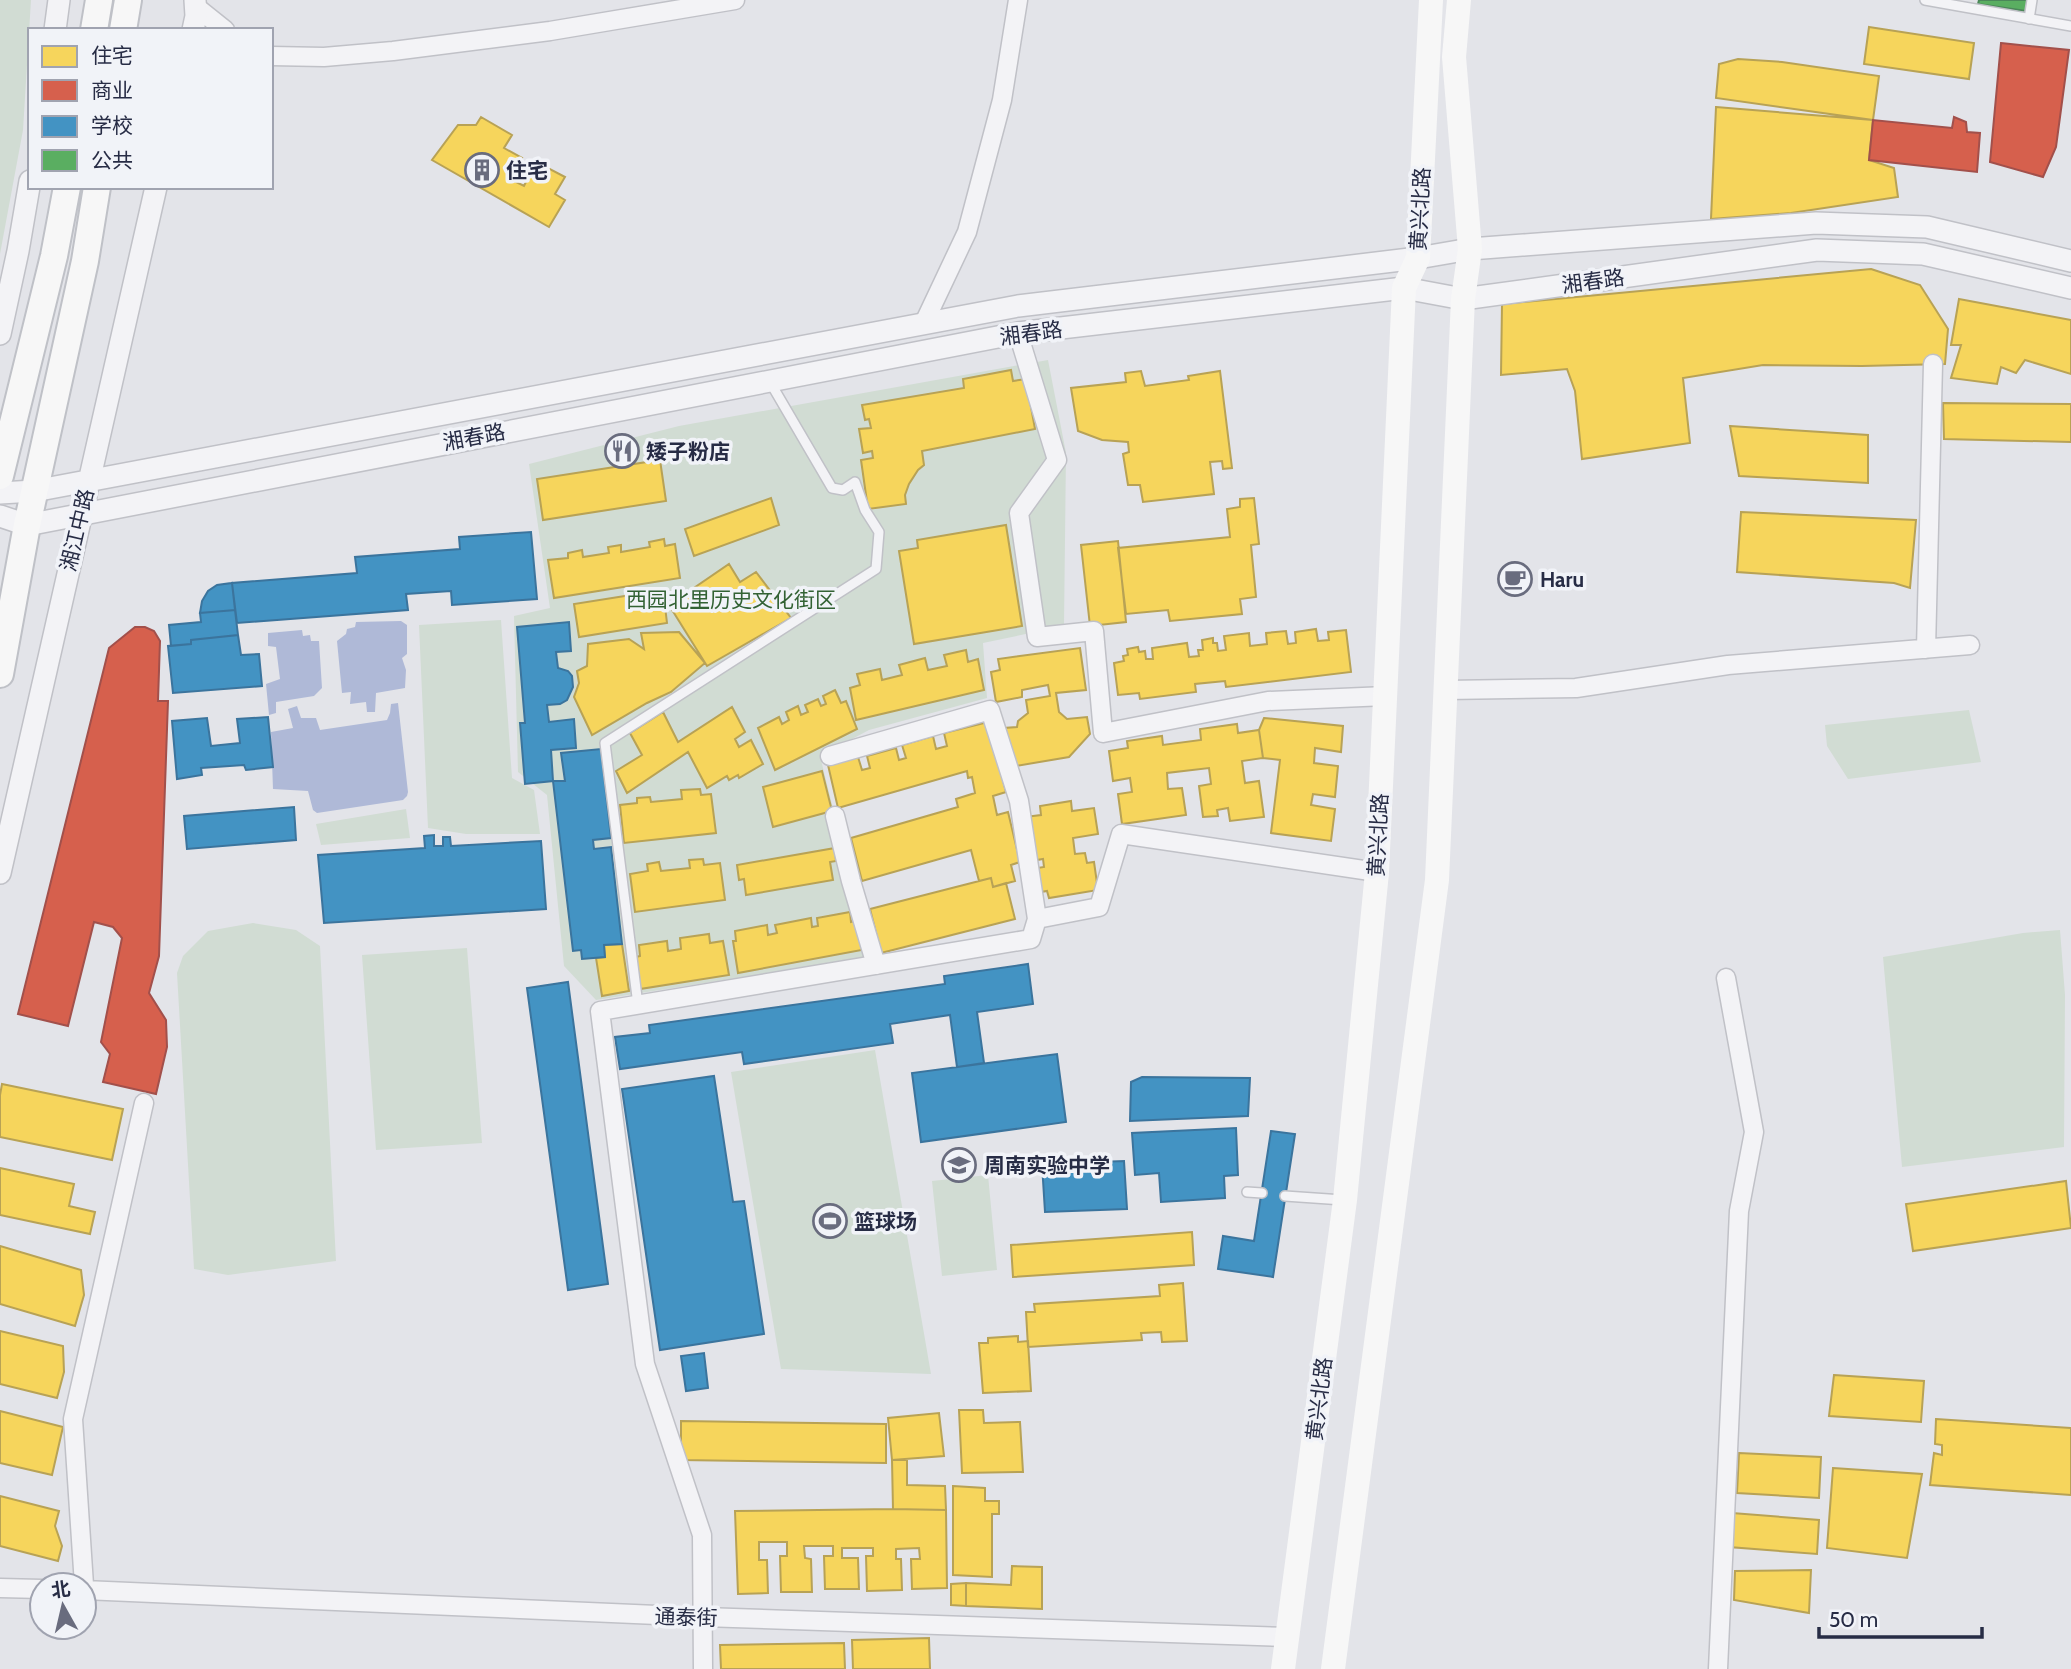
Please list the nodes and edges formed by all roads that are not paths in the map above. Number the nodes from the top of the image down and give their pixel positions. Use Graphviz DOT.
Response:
graph roads {
  1 [pos="60,0"];
  2 [pos="99,0"];
  3 [pos="128,0"];
  4 [pos="735,0"];
  5 [pos="1018,0"];
  6 [pos="1431,0"];
  7 [pos="1459,0"];
  8 [pos="1925,0"];
  9 [pos="2032,0"];
  10 [pos="195,3"];
  11 [pos="2029,19"];
  12 [pos="2071,26"];
  13 [pos="55,28"];
  14 [pos="94,28"];
  15 [pos="123,28"];
  16 [pos="192,28"];
  17 [pos="223,28"];
  18 [pos="273,56"];
  19 [pos="29,189"];
  20 [pos="67,189"];
  21 [pos="97,189"];
  22 [pos="156,189"];
  23 [pos="1470,249"];
  24 [pos="1418,258"];
  25 [pos="2071,261"];
  26 [pos="1404,288"];
  27 [pos="2071,288"];
  28 [pos="1463,299"];
  29 [pos="924,323"];
  30 [pos="1018,333"];
  31 [pos="0,334"];
  32 [pos="1933,364"];
  33 [pos="769,380"];
  34 [pos="0,476"];
  35 [pos="89,481"];
  36 [pos="34,491"];
  37 [pos="0,493"];
  38 [pos="81,514"];
  39 [pos="0,516"];
  40 [pos="27,525"];
  41 [pos="1970,645"];
  42 [pos="1926,649"];
  43 [pos="0,674"];
  44 [pos="1446,690"];
  45 [pos="1386,696"];
  46 [pos="830,756"];
  47 [pos="835,816"];
  48 [pos="1377,872"];
  49 [pos="0,873"];
  50 [pos="1037,919"];
  51 [pos="876,965"];
  52 [pos="1726,978"];
  53 [pos="638,1005"];
  54 [pos="144,1103"];
  55 [pos="1247,1192"];
  56 [pos="1262,1193"];
  57 [pos="1285,1196"];
  58 [pos="1345,1200"];
  59 [pos="83,1571"];
  60 [pos="0,1588"];
  61 [pos="28,1589"];
  62 [pos="98,1589"];
  63 [pos="703,1617"];
  64 [pos="1288,1637"];
  65 [pos="703,1669"];
  66 [pos="1283,1669"];
  67 [pos="1333,1669"];
  68 [pos="1717,1669"];
  1 -- 13 [label="street"];
  2 -- 14 [label="main road"];
  3 -- 15 [label="main road"];
  4 -- 18 [label="street"];
  5 -- 29 [label="street"];
  6 -- 24 [label="main road, 黄兴北路"];
  7 -- 23 [label="main road, 黄兴北路"];
  8 -- 11 [label="lane"];
  9 -- 11 [label="lane"];
  10 -- 16 [label="street"];
  10 -- 17 [label="street"];
  11 -- 12 [label="lane"];
  19 -- 31 [label="street"];
  20 -- 34 [label="main road"];
  21 -- 36 [label="main road"];
  22 -- 35 [label="street, 湘江中路"];
  23 -- 24 [label="street, 湘春路"];
  23 -- 25 [label="street, 湘春路"];
  23 -- 28 [label="main road, 黄兴北路"];
  24 -- 26 [label="main road, 黄兴北路"];
  24 -- 29 [label="street, 湘春路"];
  26 -- 28 [label="street, 湘春路"];
  26 -- 30 [label="street, 湘春路"];
  26 -- 45 [label="main road, 黄兴北路"];
  27 -- 28 [label="street, 湘春路"];
  28 -- 44 [label="main road, 黄兴北路"];
  29 -- 35 [label="street, 湘春路"];
  30 -- 33 [label="street, 湘春路"];
  30 -- 45 [label="street"];
  32 -- 42 [label="street"];
  33 -- 38 [label="street, 湘春路"];
  33 -- 53 [label="lane"];
  35 -- 36 [label="street, 湘春路"];
  35 -- 38 [label="street, 湘江中路"];
  36 -- 37 [label="street, 湘春路"];
  36 -- 40 [label="main road"];
  38 -- 40 [label="street, 湘春路"];
  38 -- 49 [label="street, 湘江中路"];
  39 -- 40 [label="street, 湘春路"];
  40 -- 43 [label="main road"];
  41 -- 42 [label="street"];
  42 -- 44 [label="street"];
  44 -- 67 [label="main road, 黄兴北路"];
  45 -- 48 [label="main road, 黄兴北路"];
  46 -- 50 [label="street"];
  47 -- 51 [label="street"];
  48 -- 50 [label="street"];
  48 -- 58 [label="main road, 黄兴北路"];
  50 -- 51 [label="street"];
  51 -- 53 [label="street"];
  52 -- 68 [label="street"];
  53 -- 63 [label="street"];
  54 -- 59 [label="street"];
  55 -- 56 [label="lane"];
  57 -- 58 [label="lane"];
  58 -- 64 [label="main road, 黄兴北路"];
  60 -- 61 [label="street"];
  62 -- 63 [label="street, 通泰街"];
  63 -- 64 [label="street, 通泰街"];
  63 -- 65 [label="street"];
  64 -- 66 [label="main road, 黄兴北路"];
}
